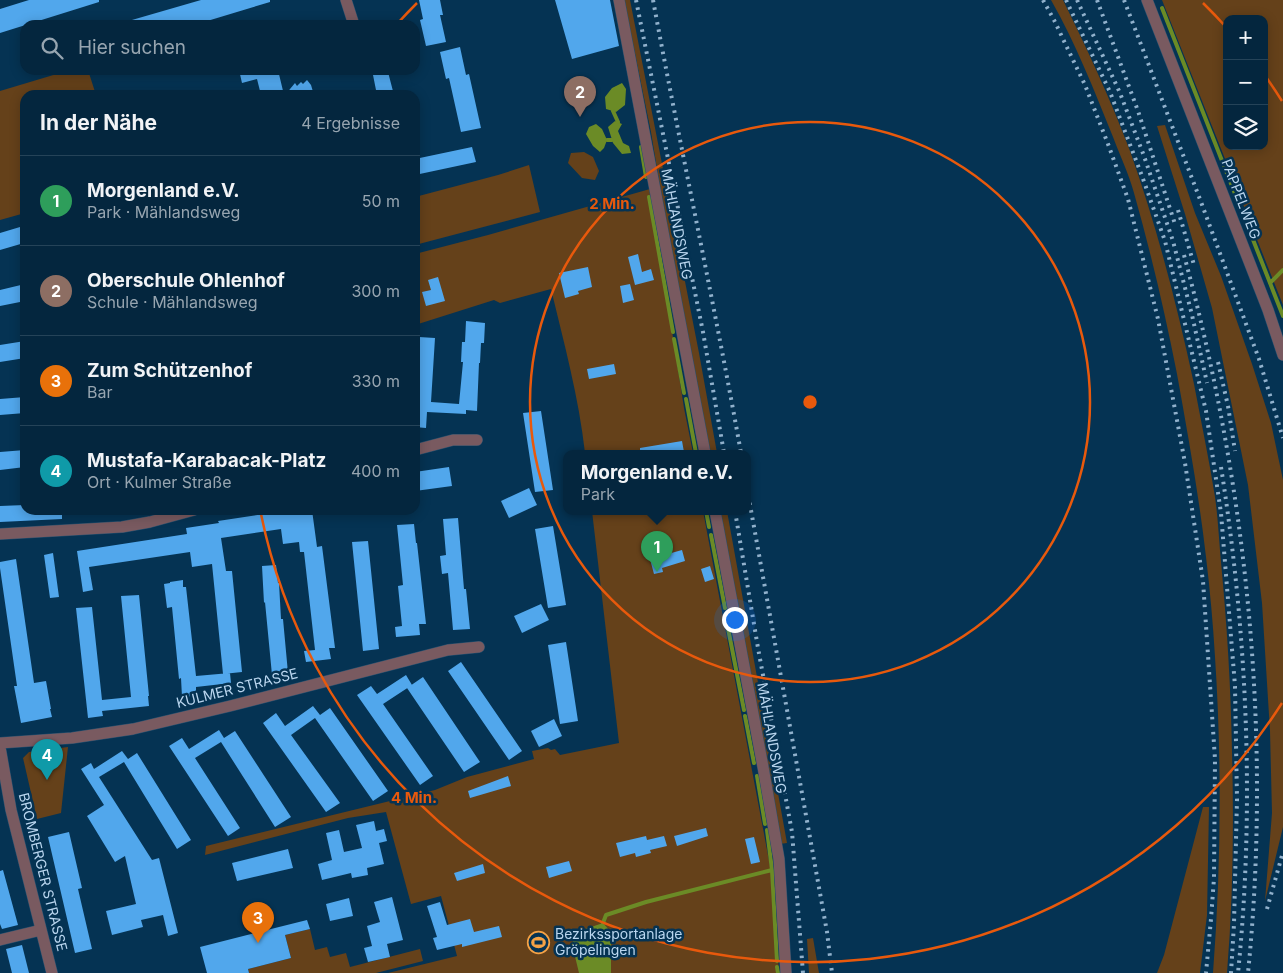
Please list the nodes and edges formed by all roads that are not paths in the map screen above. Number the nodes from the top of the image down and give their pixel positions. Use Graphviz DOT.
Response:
graph roads {
  1 [pos="346,0"];
  2 [pos="619,0"];
  3 [pos="1147,0"];
  4 [pos="352,20"];
  5 [pos="1283,355"];
  6 [pos="477,440"];
  7 [pos="420,449"];
  8 [pos="704,450"];
  9 [pos="176,515"];
  10 [pos="716,515"];
  11 [pos="0,534"];
  12 [pos="479,648"];
  13 [pos="0,744"];
  14 [pos="0,747"];
  15 [pos="12,810"];
  16 [pos="0,814"];
  17 [pos="41,930"];
  18 [pos="0,940"];
  19 [pos="52,973"];
  20 [pos="786,973"];
  1 -- 4 [label="street"];
  2 -- 8 [label="street, MÄHLANDSWEG"];
  3 -- 5 [label="street, PAPPELWEG"];
  6 -- 7 [label="street"];
  9 -- 11 [label="street"];
  10 -- 20 [label="street, MÄHLANDSWEG"];
  12 -- 13 [label="street, KULMER STRASSE"];
  14 -- 15 [label="street, BROMBERGER STRASSE"];
  15 -- 16 [label="street"];
  15 -- 17 [label="street, BROMBERGER STRASSE"];
  17 -- 18 [label="street"];
  17 -- 19 [label="street, BROMBERGER STRASSE"];
}
